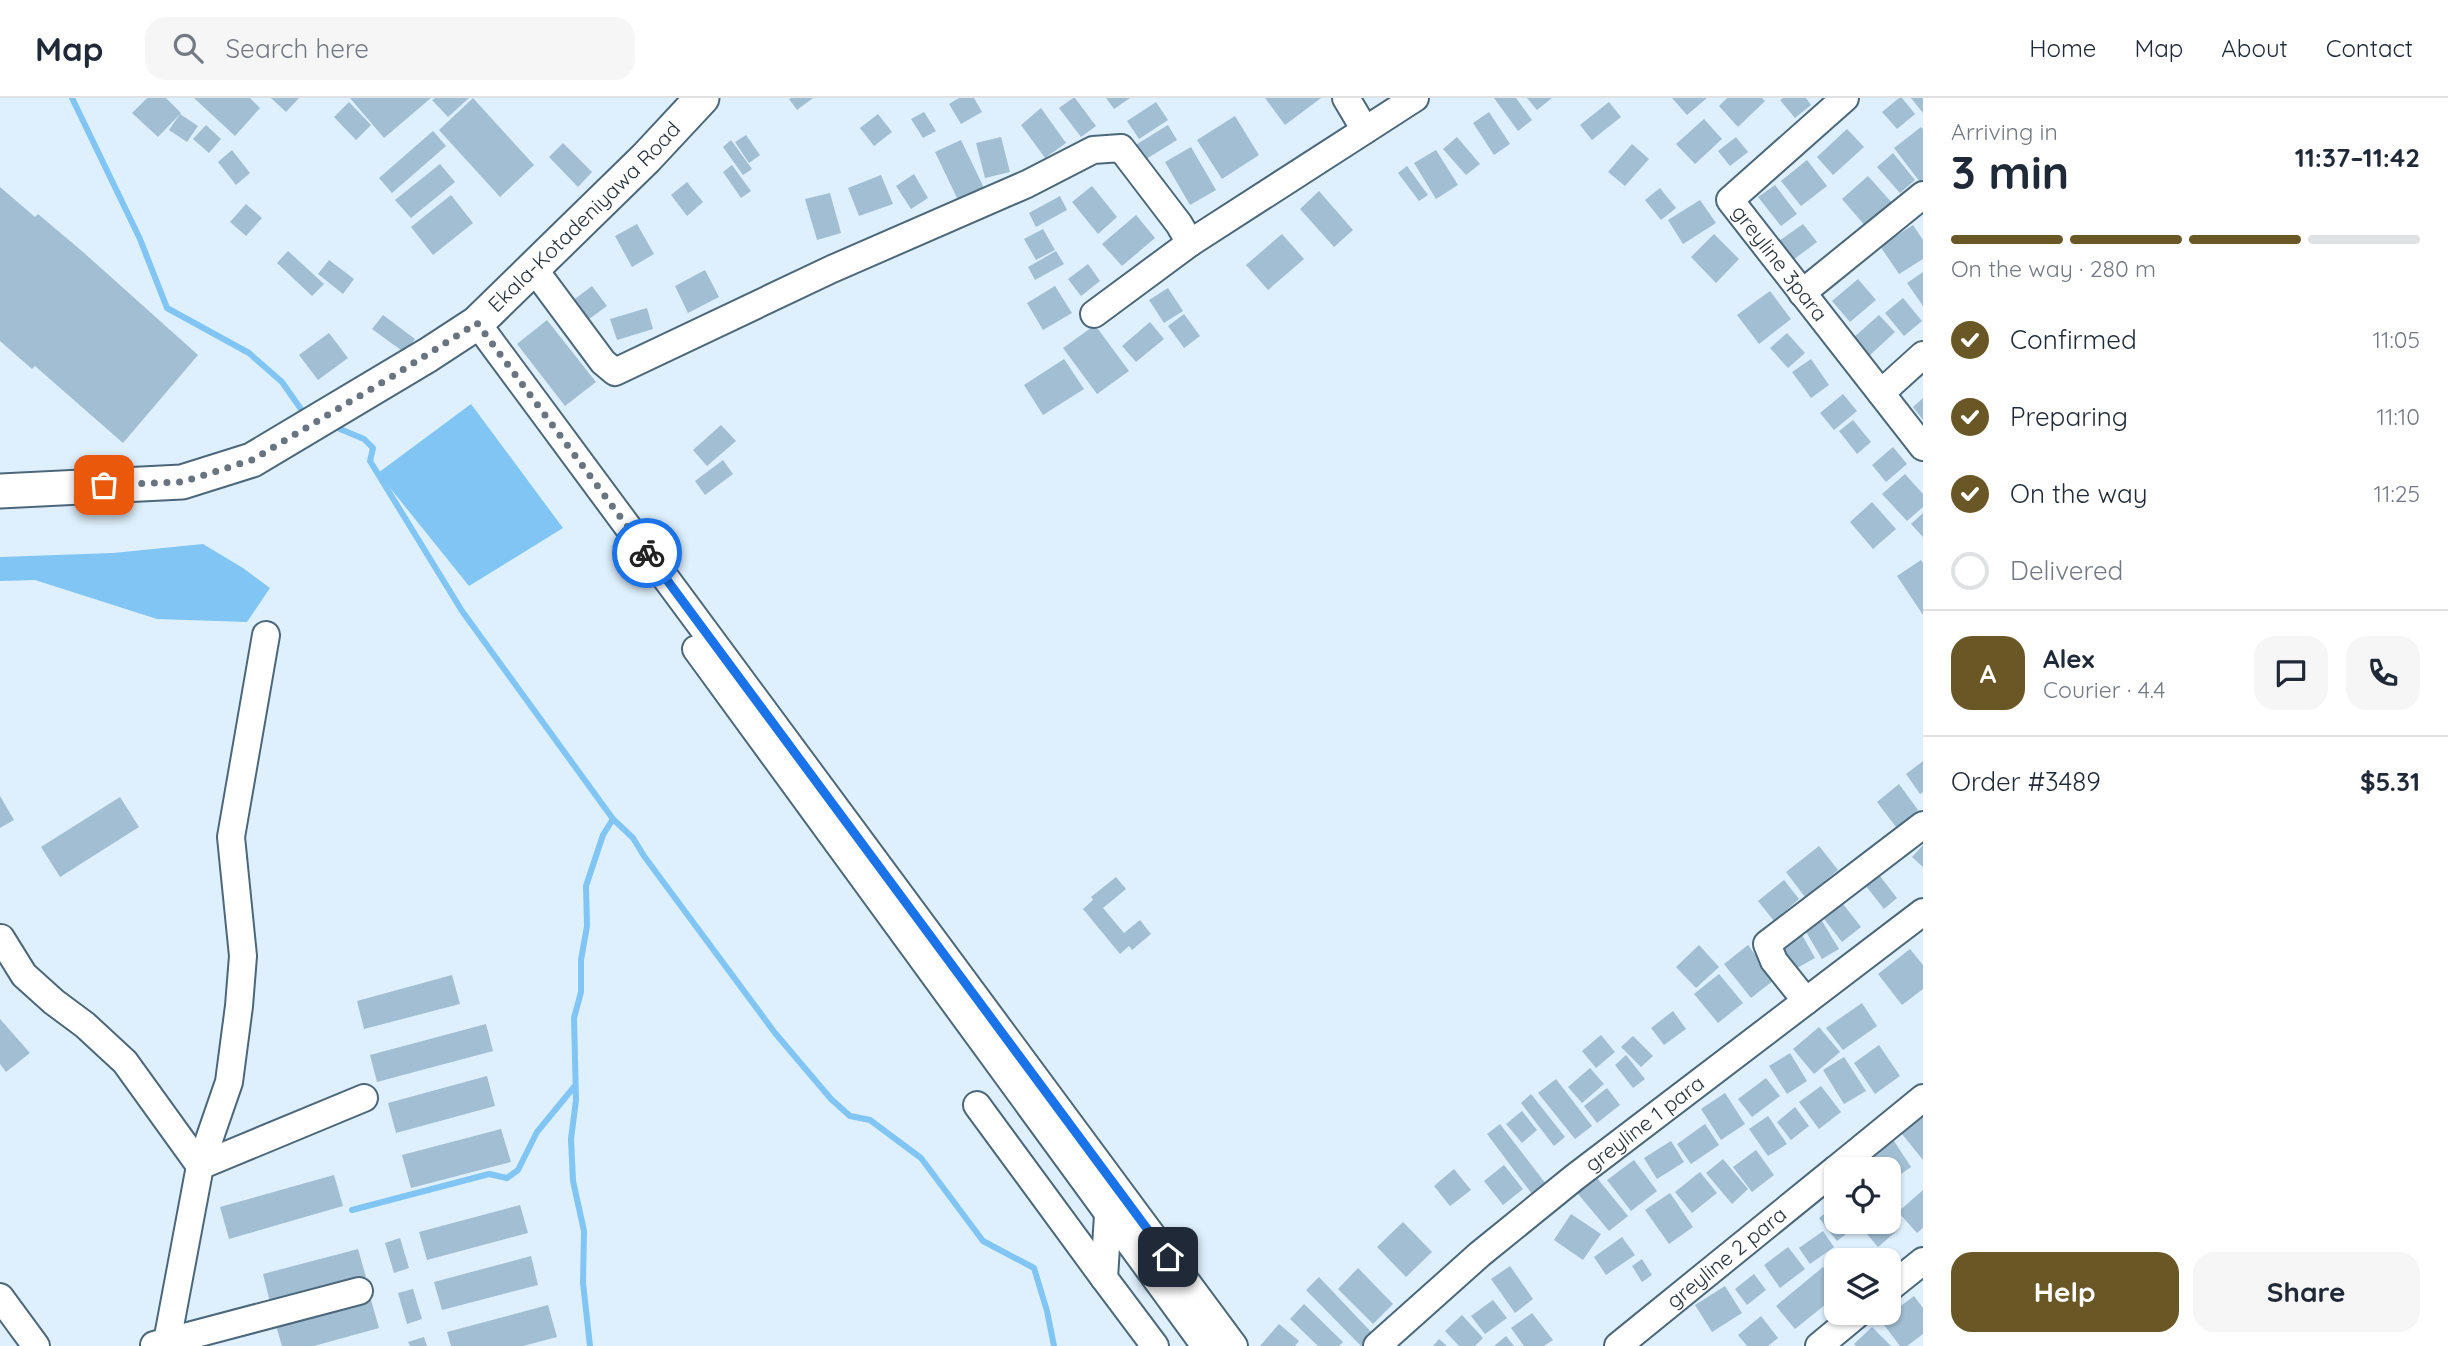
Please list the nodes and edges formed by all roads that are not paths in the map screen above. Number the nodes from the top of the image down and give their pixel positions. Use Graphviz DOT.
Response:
graph roads {
  1 [pos="702,98"];
  2 [pos="1346,98"];
  3 [pos="1415,98"];
  4 [pos="1845,98"];
  5 [pos="1365,130"];
  6 [pos="1923,195"];
  7 [pos="1190,243"];
  8 [pos="534,270"];
  9 [pos="1802,293"];
  10 [pos="1094,314"];
  11 [pos="477,323"];
  12 [pos="1923,355"];
  13 [pos="494,373"];
  14 [pos="1881,393"];
  15 [pos="1923,447"];
  16 [pos="0,491"];
  17 [pos="266,635"];
  18 [pos="1923,825"];
  19 [pos="1923,912"];
  20 [pos="1,938"];
  21 [pos="1806,1001"];
  22 [pos="364,1098"];
  23 [pos="1923,1098"];
  24 [pos="976,1105"];
  25 [pos="1851,1157"];
  26 [pos="200,1166"];
  27 [pos="1824,1179"];
  28 [pos="1108,1214"];
  29 [pos="1923,1261"];
  30 [pos="1104,1278"];
  31 [pos="1901,1279"];
  32 [pos="359,1291"];
  33 [pos="0,1297"];
  34 [pos="1844,1325"];
  35 [pos="159,1344"];
  36 [pos="36,1346"];
  37 [pos="1154,1346"];
  38 [pos="1205,1346"];
  39 [pos="1234,1346"];
  40 [pos="1377,1346"];
  41 [pos="1618,1346"];
  42 [pos="1819,1346"];
  1 -- 8 [label="main road, Ekala-Kotadeniyawa Road"];
  2 -- 5 [label="street"];
  3 -- 5 [label="street"];
  4 -- 9 [label="street, greyline 3para"];
  5 -- 7 [label="street"];
  6 -- 9 [label="street"];
  7 -- 8 [label="street"];
  7 -- 10 [label="street"];
  8 -- 11 [label="main road, Ekala-Kotadeniyawa Road"];
  9 -- 14 [label="street, greyline 3para"];
  11 -- 16 [label="main road, Ekala-Kotadeniyawa Road"];
  11 -- 39 [label="street"];
  12 -- 14 [label="street"];
  13 -- 28 [label="street"];
  14 -- 15 [label="street, greyline 3para"];
  17 -- 26 [label="street"];
  18 -- 21 [label="street"];
  19 -- 21 [label="street, greyline 1 para"];
  20 -- 26 [label="street"];
  21 -- 40 [label="street, greyline 1 para"];
  22 -- 26 [label="street"];
  23 -- 25 [label="street, greyline 2 para"];
  24 -- 30 [label="street"];
  26 -- 35 [label="street"];
  27 -- 41 [label="street, greyline 2 para"];
  28 -- 30 [label="street"];
  28 -- 38 [label="street"];
  29 -- 31 [label="street"];
  30 -- 37 [label="street"];
  32 -- 35 [label="street"];
  33 -- 36 [label="street"];
  34 -- 42 [label="street"];
}
